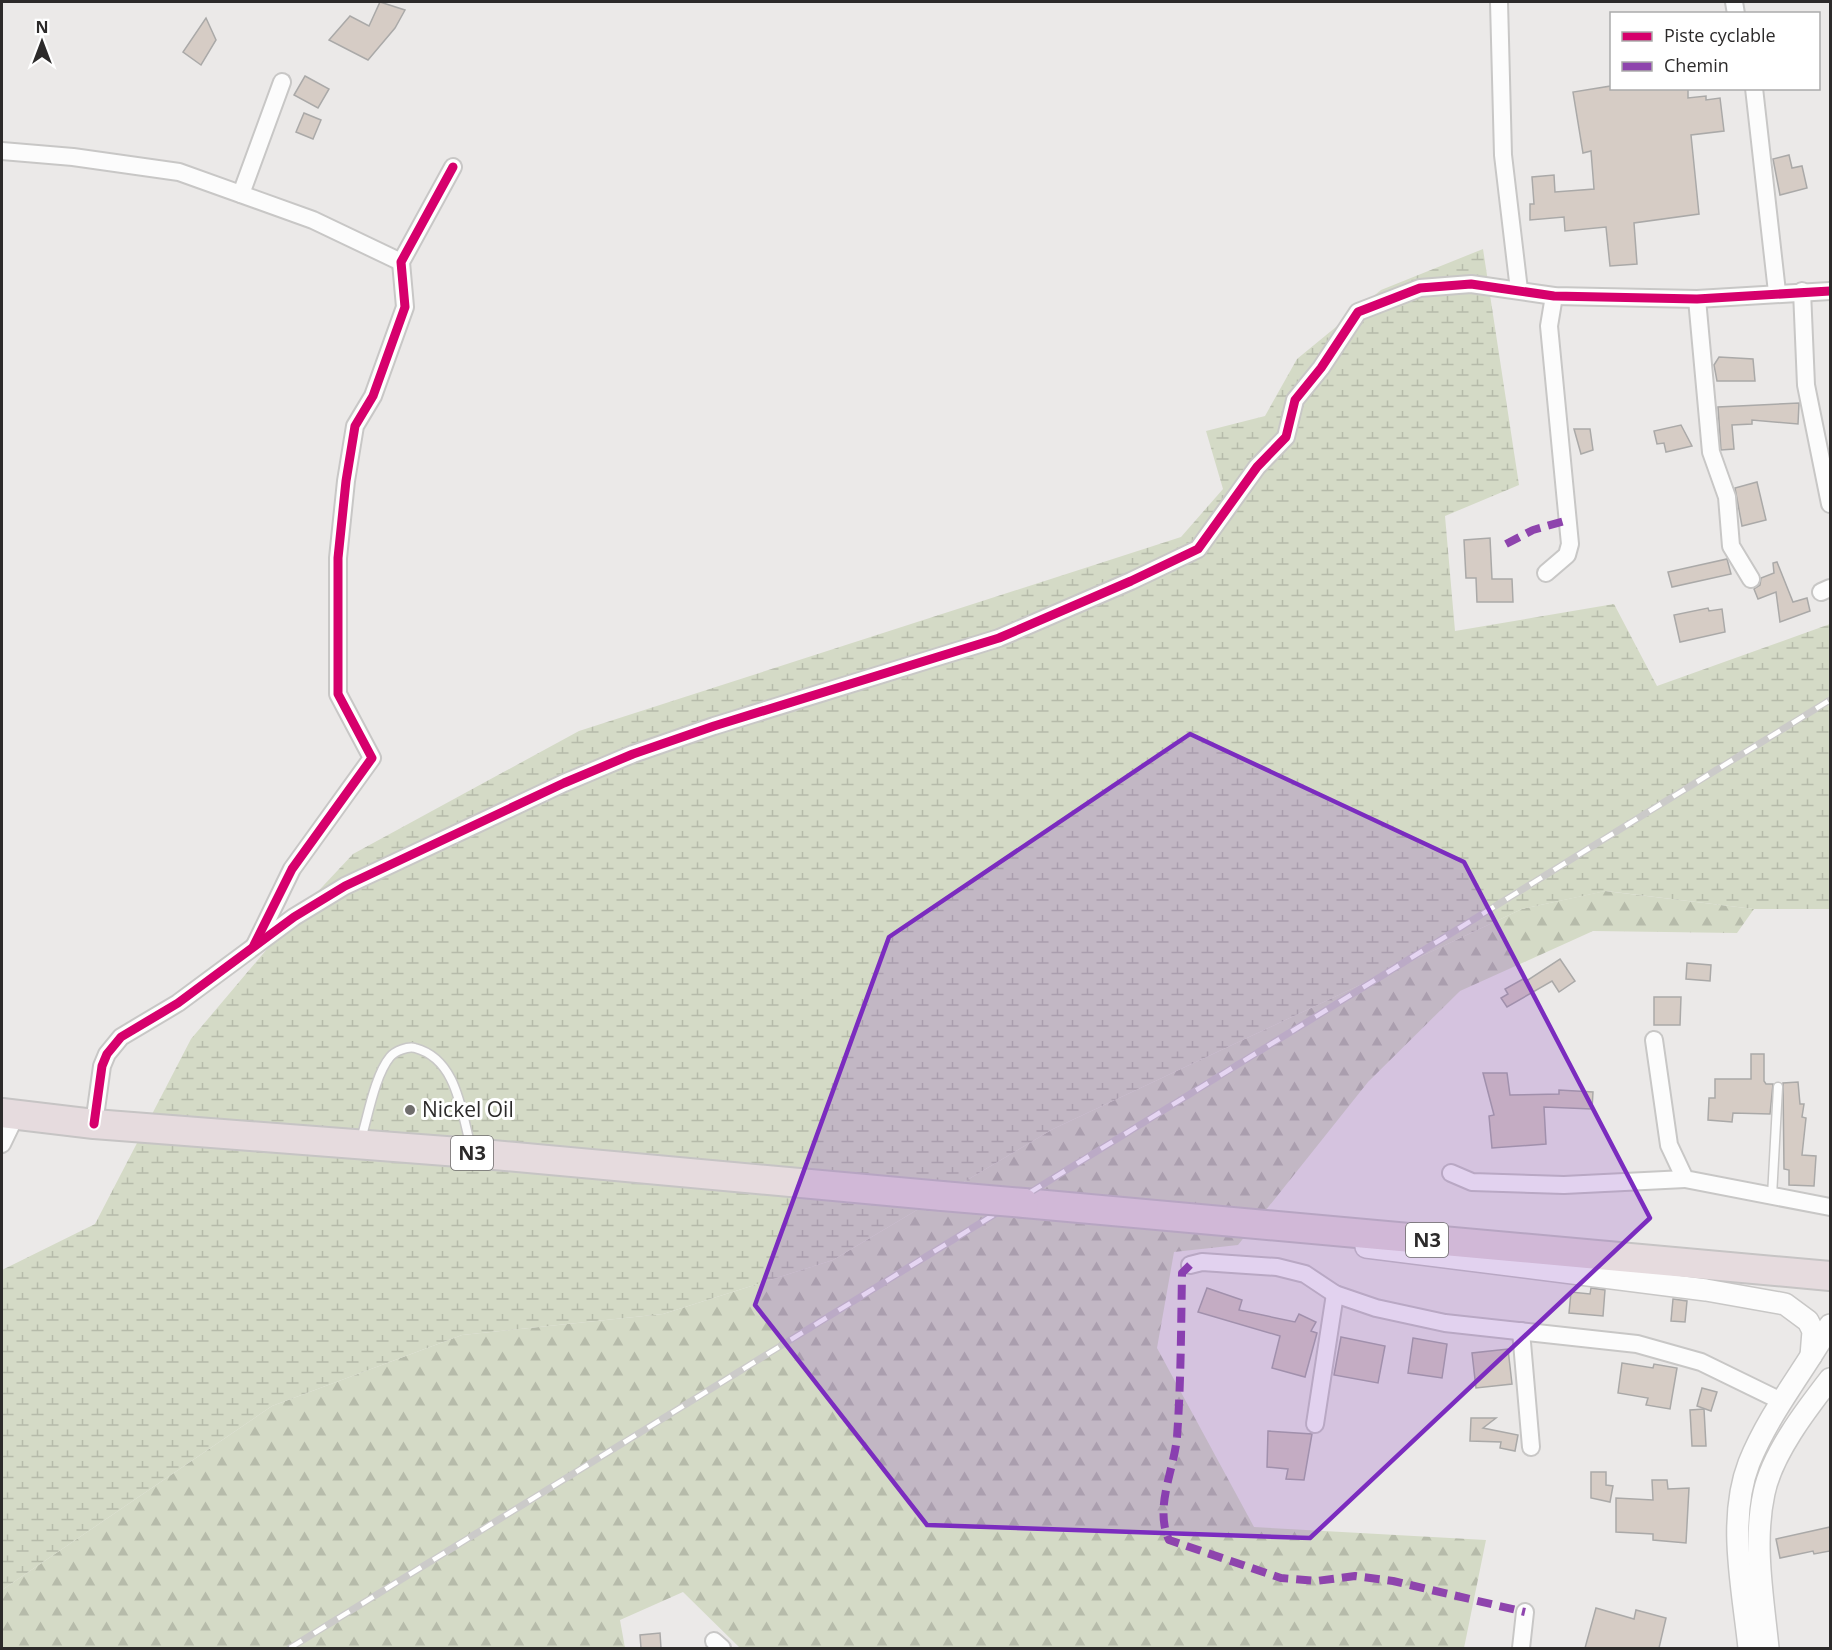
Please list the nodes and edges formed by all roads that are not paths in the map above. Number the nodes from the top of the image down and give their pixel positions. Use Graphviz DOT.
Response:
graph roads {
  1 [pos="1499,2"];
  2 [pos="282,82"];
  3 [pos="1754,90"];
  4 [pos="2,151"];
  5 [pos="453,167"];
  6 [pos="241,194"];
  7 [pos="401,262"];
  8 [pos="1519,290"];
  9 [pos="1802,291"];
  10 [pos="1830,291"];
  11 [pos="1777,292"];
  12 [pos="1554,296"];
  13 [pos="1697,298"];
  14 [pos="1830,504"];
  15 [pos="1546,573"];
  16 [pos="1751,579"];
  17 [pos="253,948"];
  18 [pos="1654,1040"];
  19 [pos="1778,1087"];
  20 [pos="9,1114"];
  21 [pos="94,1124"];
  22 [pos="2,1144"];
  23 [pos="360,1144"];
  24 [pos="472,1153"];
  25 [pos="1451,1173"];
  26 [pos="1684,1179"];
  27 [pos="1772,1196"];
  28 [pos="1830,1208"];
  29 [pos="1206,1221"];
  30 [pos="1190,1265"];
  31 [pos="1830,1276"];
  32 [pos="1335,1294"];
  33 [pos="1830,1325"];
  34 [pos="1521,1331"];
  35 [pos="1811,1356"];
  36 [pos="1830,1379"];
  37 [pos="1781,1401"];
  38 [pos="1315,1424"];
  39 [pos="1531,1447"];
  40 [pos="1525,1612"];
  41 [pos="1521,1648"];
  42 [pos="1749,1648"];
  43 [pos="1768,1648"];
  1 -- 8 [label="street"];
  2 -- 6 [label="street"];
  3 -- 11 [label="street"];
  4 -- 6 [label="street"];
  5 -- 7 [label="street"];
  6 -- 7 [label="street"];
  7 -- 17 [label="street"];
  8 -- 12 [label="street"];
  8 -- 17 [label="street"];
  9 -- 10 [label="street"];
  9 -- 11 [label="street"];
  9 -- 14 [label="street"];
  11 -- 13 [label="street"];
  12 -- 13 [label="street"];
  12 -- 15 [label="street"];
  13 -- 16 [label="street"];
  17 -- 21 [label="street"];
  18 -- 26 [label="street"];
  19 -- 27 [label="lane"];
  20 -- 21 [label="highway, N3"];
  20 -- 22 [label="street"];
  21 -- 23 [label="highway, N3"];
  23 -- 24 [label="highway, N3"];
  23 -- 24 [label="lane"];
  24 -- 29 [label="highway, N3, bridge"];
  25 -- 26 [label="street"];
  26 -- 27 [label="street"];
  27 -- 28 [label="street"];
  29 -- 31 [label="highway, N3"];
  29 -- 35 [label="street"];
  30 -- 32 [label="street"];
  32 -- 34 [label="street"];
  32 -- 38 [label="street"];
  33 -- 35 [label="street"];
  34 -- 37 [label="street"];
  34 -- 39 [label="street"];
  35 -- 37 [label="street"];
  36 -- 43 [label="street"];
  37 -- 42 [label="street"];
  40 -- 41 [label="street"];
}
